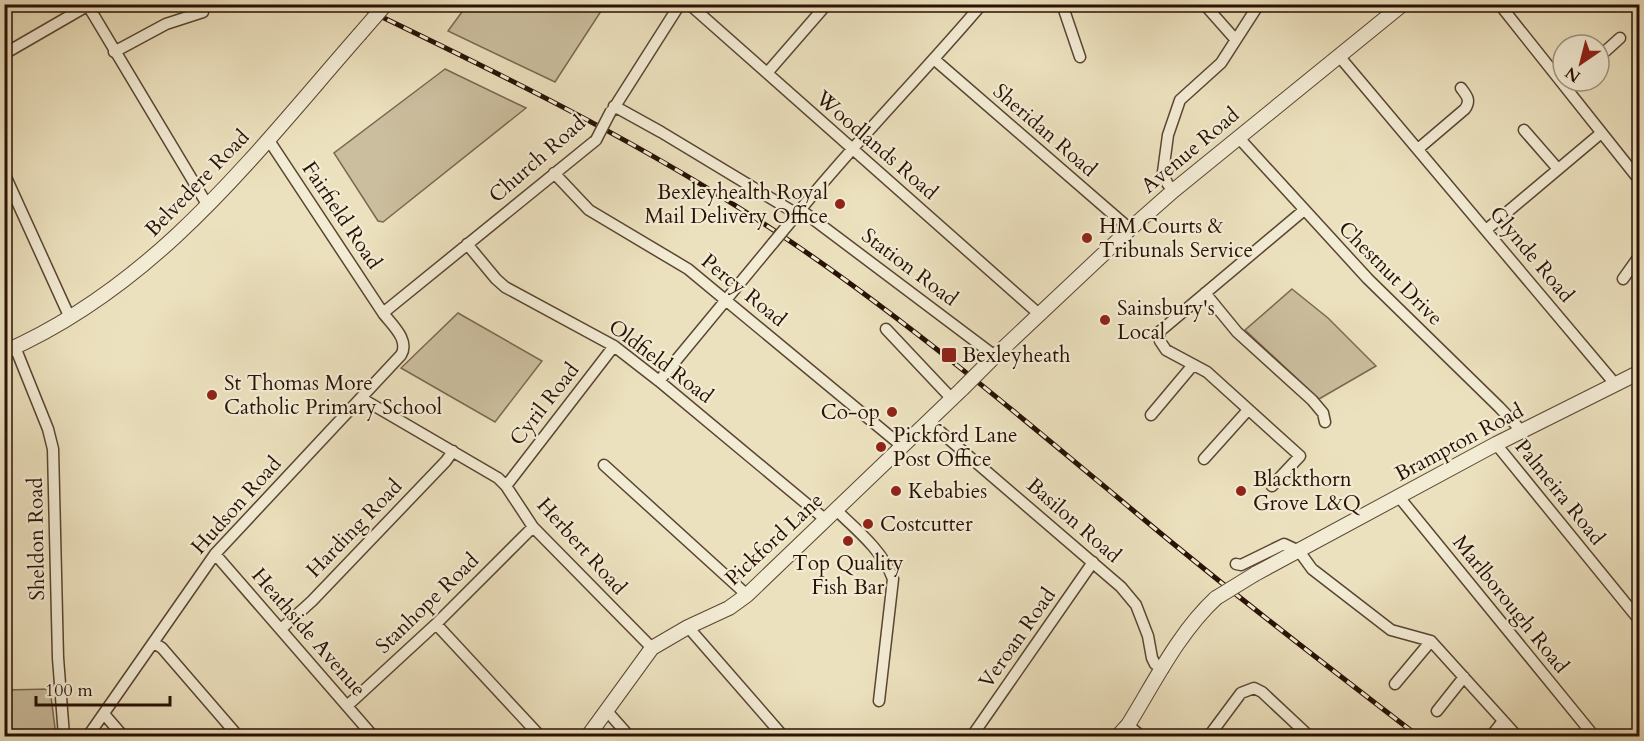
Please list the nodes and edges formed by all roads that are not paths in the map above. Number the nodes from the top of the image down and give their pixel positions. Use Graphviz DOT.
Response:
graph roads {
  1 [pos="386,4"];
  2 [pos="680,4"];
  3 [pos="689,4"];
  4 [pos="827,4"];
  5 [pos="982,4"];
  6 [pos="1062,4"];
  7 [pos="1204,4"];
  8 [pos="1259,4"];
  9 [pos="1403,4"];
  10 [pos="87,5"];
  11 [pos="1504,10"];
  12 [pos="203,12"];
  13 [pos="1620,38"];
  14 [pos="1235,39"];
  15 [pos="1611,46"];
  16 [pos="114,52"];
  17 [pos="4,54"];
  18 [pos="1339,56"];
  19 [pos="1080,57"];
  20 [pos="935,60"];
  21 [pos="1551,65"];
  22 [pos="767,73"];
  23 [pos="1461,88"];
  24 [pos="1573,93"];
  25 [pos="613,109"];
  26 [pos="1524,130"];
  27 [pos="1600,134"];
  28 [pos="1238,138"];
  29 [pos="268,139"];
  30 [pos="852,149"];
  31 [pos="1418,149"];
  32 [pos="1558,170"];
  33 [pos="4,173"];
  34 [pos="554,173"];
  35 [pos="1640,181"];
  36 [pos="1173,191"];
  37 [pos="208,206"];
  38 [pos="1303,211"];
  39 [pos="797,215"];
  40 [pos="1130,229"];
  41 [pos="1486,230"];
  42 [pos="466,244"];
  43 [pos="1640,255"];
  44 [pos="1623,279"];
  45 [pos="1205,292"];
  46 [pos="725,300"];
  47 [pos="383,313"];
  48 [pos="1039,314"];
  49 [pos="70,318"];
  50 [pos="886,330"];
  51 [pos="614,346"];
  52 [pos="10,349"];
  53 [pos="995,356"];
  54 [pos="1193,365"];
  55 [pos="1640,372"];
  56 [pos="659,381"];
  57 [pos="1616,385"];
  58 [pos="962,389"];
  59 [pos="361,398"];
  60 [pos="952,399"];
  61 [pos="1248,410"];
  62 [pos="1151,414"];
  63 [pos="929,422"];
  64 [pos="1325,422"];
  65 [pos="1520,433"];
  66 [pos="1496,444"];
  67 [pos="903,447"];
  68 [pos="453,451"];
  69 [pos="1204,459"];
  70 [pos="604,465"];
  71 [pos="506,486"];
  72 [pos="1272,486"];
  73 [pos="1399,497"];
  74 [pos="831,515"];
  75 [pos="533,527"];
  76 [pos="1299,551"];
  77 [pos="215,554"];
  78 [pos="1093,562"];
  79 [pos="1236,564"];
  80 [pos="747,594"];
  81 [pos="1640,621"];
  82 [pos="436,624"];
  83 [pos="688,627"];
  84 [pos="281,630"];
  85 [pos="1431,641"];
  86 [pos="154,643"];
  87 [pos="652,648"];
  88 [pos="1163,669"];
  89 [pos="1464,677"];
  90 [pos="1395,684"];
  91 [pos="879,701"];
  92 [pos="347,706"];
  93 [pos="606,711"];
  94 [pos="1437,711"];
  95 [pos="104,714"];
  96 [pos="1503,721"];
  97 [pos="1128,725"];
  98 [pos="63,736"];
  99 [pos="88,736"];
  100 [pos="123,736"];
  101 [pos="238,736"];
  102 [pos="373,736"];
  103 [pos="540,736"];
  104 [pos="588,736"];
  105 [pos="629,736"];
  106 [pos="783,736"];
  107 [pos="972,736"];
  108 [pos="1118,736"];
  109 [pos="1141,736"];
  110 [pos="1209,736"];
  111 [pos="1309,736"];
  112 [pos="1491,736"];
  113 [pos="1517,736"];
  114 [pos="1593,736"];
  1 -- 29 [label="street, Belvedere Road, bridge"];
  2 -- 25 [label="street, Church Road"];
  3 -- 22 [label="street, Woodlands Road"];
  4 -- 22 [label="street"];
  5 -- 20 [label="street"];
  6 -- 19 [label="street"];
  7 -- 14 [label="street"];
  8 -- 14 [label="street"];
  9 -- 18 [label="street, Avenue Road"];
  10 -- 16 [label="street"];
  10 -- 17 [label="street"];
  11 -- 21 [label="street"];
  12 -- 16 [label="street"];
  13 -- 15 [label="street"];
  14 -- 36 [label="street"];
  16 -- 37 [label="street"];
  18 -- 28 [label="street, Avenue Road"];
  18 -- 31 [label="street, Glynde Road"];
  20 -- 30 [label="street"];
  20 -- 40 [label="street, Sheridan Road"];
  22 -- 30 [label="street, Woodlands Road"];
  23 -- 31 [label="street"];
  24 -- 27 [label="street"];
  25 -- 34 [label="street, Church Road, bridge"];
  25 -- 39 [label="street, Station Road"];
  26 -- 32 [label="street"];
  27 -- 32 [label="street"];
  27 -- 35 [label="street"];
  28 -- 36 [label="street, Avenue Road"];
  28 -- 38 [label="street, Chestnut Drive"];
  29 -- 37 [label="street, Belvedere Road"];
  29 -- 47 [label="street, Fairfield Road"];
  30 -- 39 [label="street"];
  30 -- 48 [label="street, Woodlands Road"];
  31 -- 41 [label="street, Glynde Road"];
  32 -- 41 [label="street"];
  33 -- 49 [label="street"];
  34 -- 42 [label="street, Church Road"];
  34 -- 46 [label="street, Percy Road"];
  36 -- 40 [label="street, Avenue Road"];
  37 -- 49 [label="street, Belvedere Road"];
  38 -- 45 [label="street"];
  38 -- 65 [label="street, Chestnut Drive"];
  39 -- 46 [label="street, bridge"];
  39 -- 53 [label="street, Station Road"];
  40 -- 48 [label="street, Avenue Road"];
  41 -- 57 [label="street, Glynde Road"];
  42 -- 47 [label="street, Church Road"];
  42 -- 51 [label="street, Oldfield Road"];
  43 -- 44 [label="street"];
  45 -- 54 [label="street"];
  45 -- 64 [label="street"];
  46 -- 56 [label="street"];
  46 -- 67 [label="street, Percy Road"];
  47 -- 59 [label="street, Hudson Road"];
  48 -- 53 [label="street, Avenue Road"];
  49 -- 52 [label="street, Belvedere Road"];
  50 -- 60 [label="street"];
  51 -- 56 [label="street, Oldfield Road"];
  51 -- 71 [label="street, Cyril Road"];
  52 -- 98 [label="street, Sheldon Road"];
  53 -- 58 [label="street, Avenue Road, bridge"];
  54 -- 61 [label="street"];
  54 -- 62 [label="street"];
  55 -- 57 [label="street, Brampton Road"];
  56 -- 74 [label="street, Oldfield Road"];
  57 -- 65 [label="street, Brampton Road"];
  58 -- 60 [label="street, Pickford Lane"];
  59 -- 68 [label="street, Herbert Road"];
  59 -- 77 [label="street, Hudson Road"];
  60 -- 63 [label="street, Pickford Lane"];
  61 -- 69 [label="street"];
  61 -- 72 [label="street"];
  63 -- 67 [label="street, Pickford Lane"];
  63 -- 78 [label="street, Basilon Road"];
  65 -- 66 [label="street, Brampton Road"];
  66 -- 73 [label="street, Brampton Road"];
  66 -- 81 [label="street, Palmeira Road"];
  67 -- 74 [label="street, Pickford Lane"];
  68 -- 71 [label="street, Herbert Road"];
  68 -- 84 [label="street, Harding Road"];
  70 -- 80 [label="street"];
  71 -- 75 [label="street, Herbert Road"];
  73 -- 76 [label="street, Brampton Road"];
  73 -- 114 [label="street, Marlborough Road"];
  74 -- 80 [label="street, Pickford Lane"];
  74 -- 91 [label="street, Oldfield Road"];
  75 -- 82 [label="street, Stanhope Road"];
  75 -- 87 [label="street, Herbert Road"];
  76 -- 79 [label="street"];
  76 -- 85 [label="street"];
  76 -- 88 [label="street, Brampton Road, bridge"];
  77 -- 84 [label="street, Heathside Avenue"];
  77 -- 86 [label="street, Hudson Road"];
  78 -- 88 [label="street, Basilon Road"];
  78 -- 107 [label="street, Veroan Road"];
  80 -- 83 [label="street, Pickford Lane"];
  82 -- 92 [label="street, Stanhope Road"];
  82 -- 103 [label="street"];
  83 -- 87 [label="street, Pickford Lane"];
  83 -- 106 [label="street"];
  84 -- 92 [label="street, Heathside Avenue"];
  85 -- 89 [label="street"];
  85 -- 90 [label="street"];
  86 -- 95 [label="street, Hudson Road"];
  86 -- 101 [label="street"];
  87 -- 93 [label="street, Pickford Lane"];
  88 -- 97 [label="street, Brampton Road"];
  89 -- 94 [label="street"];
  89 -- 96 [label="street"];
  92 -- 102 [label="street, Heathside Avenue"];
  93 -- 104 [label="street, Pickford Lane"];
  93 -- 105 [label="street"];
  95 -- 99 [label="street, Hudson Road"];
  95 -- 100 [label="street"];
  96 -- 112 [label="street"];
  96 -- 113 [label="street"];
  97 -- 108 [label="street, Brampton Road"];
  97 -- 109 [label="street"];
  110 -- 111 [label="street"];
}
